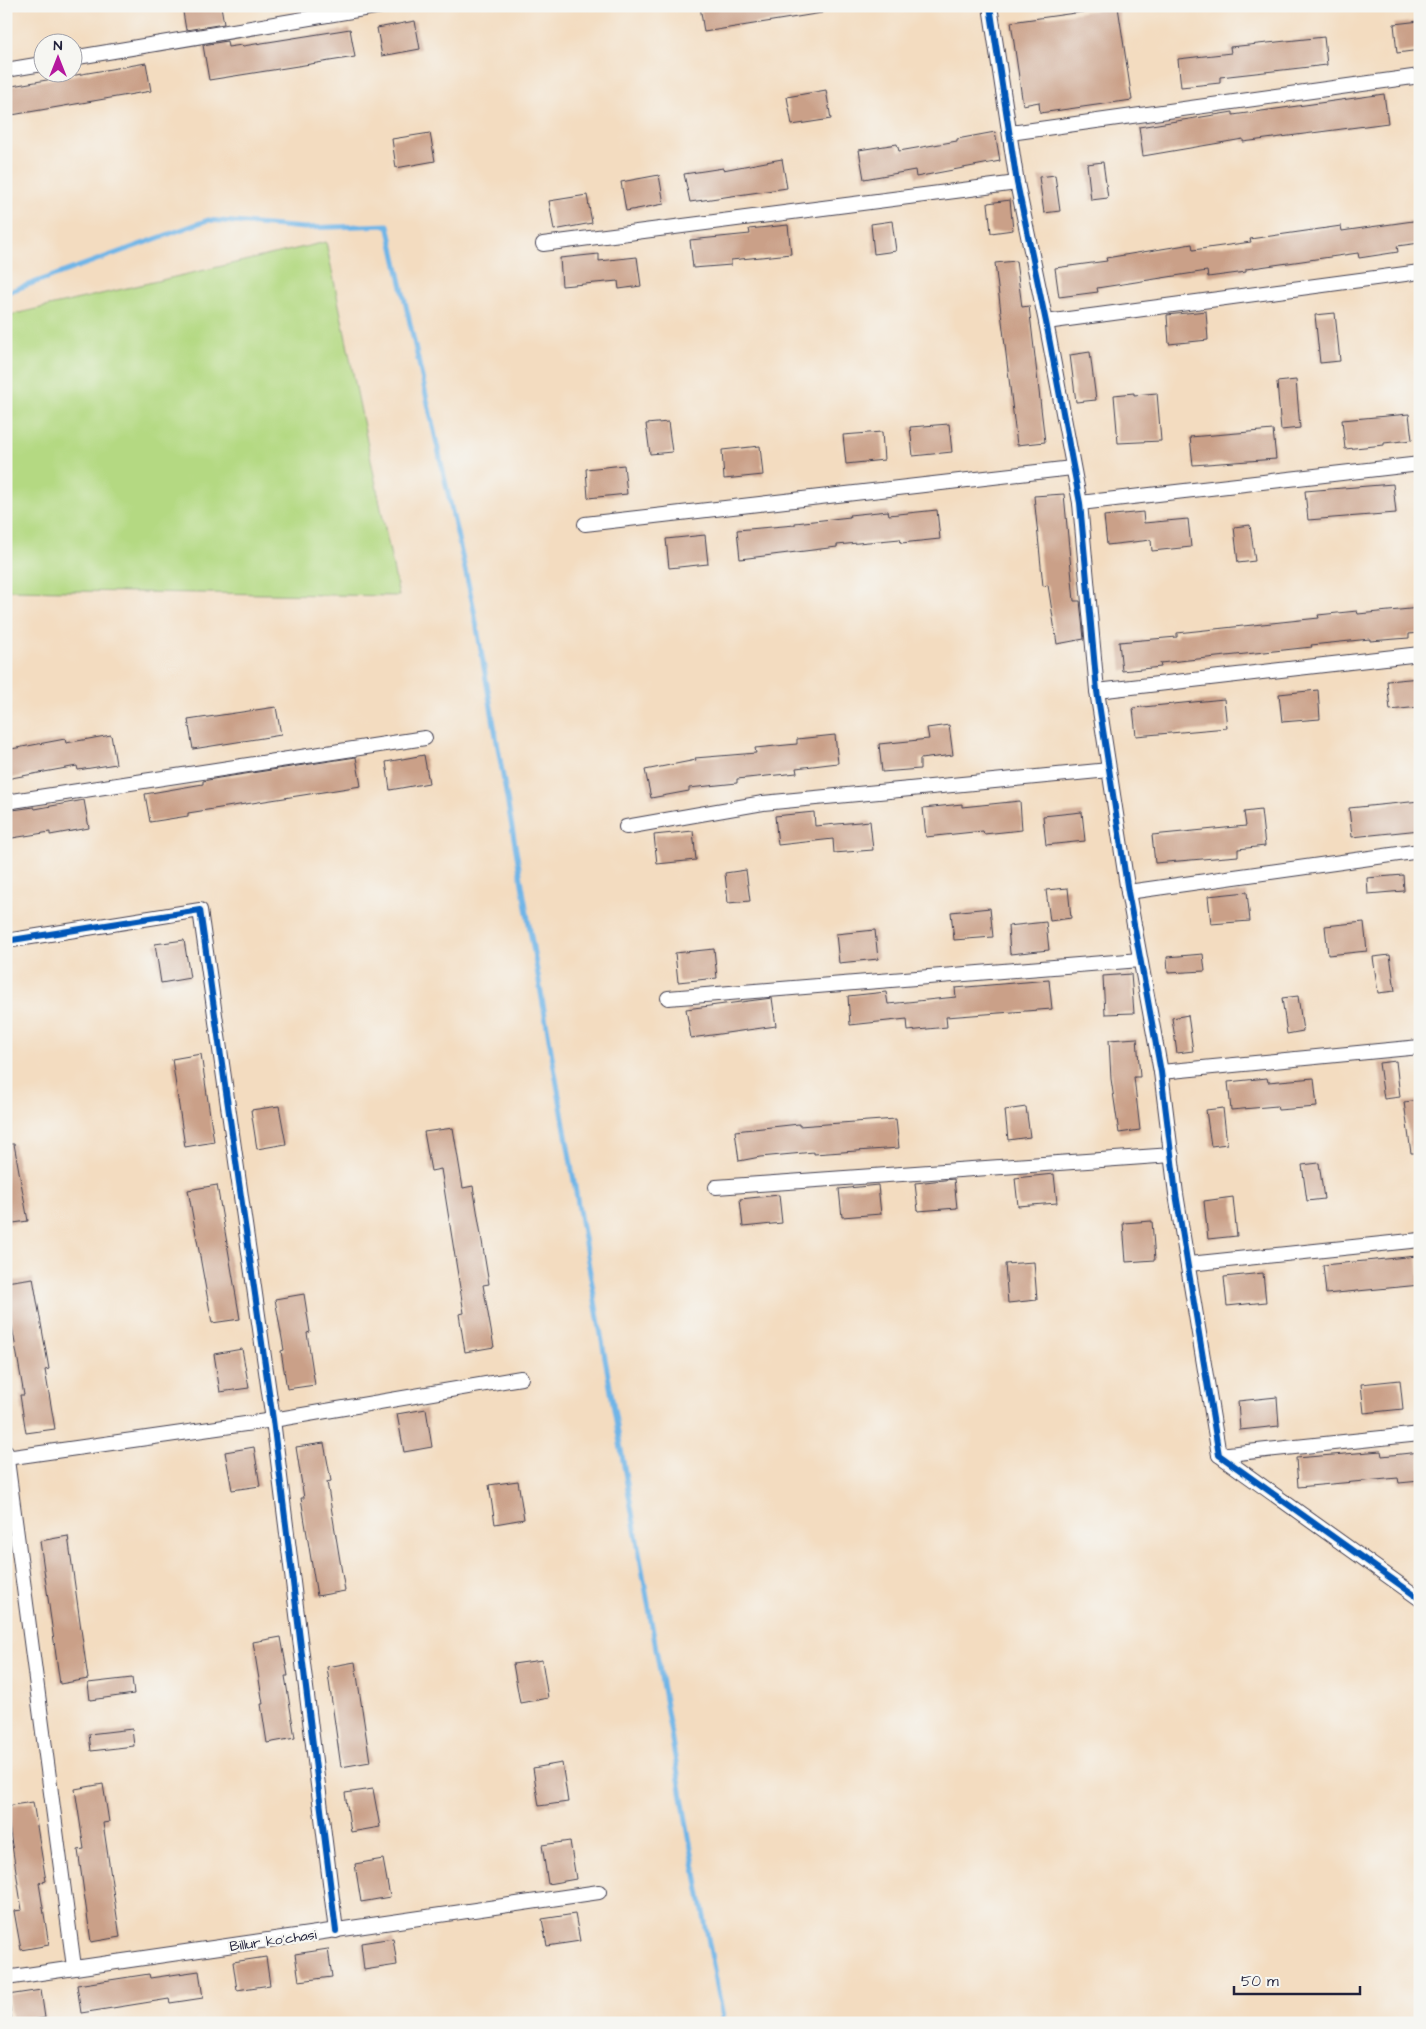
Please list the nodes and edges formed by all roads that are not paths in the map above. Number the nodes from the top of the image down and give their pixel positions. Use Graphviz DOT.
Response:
graph roads {
  1 [pos="381,6"];
  2 [pos="990,6"];
  3 [pos="82,56"];
  4 [pos="32,66"];
  5 [pos="6,70"];
  6 [pos="1420,76"];
  7 [pos="1010,133"];
  8 [pos="1017,183"];
  9 [pos="543,244"];
  10 [pos="1420,272"];
  11 [pos="1046,322"];
  12 [pos="1420,464"];
  13 [pos="1072,468"];
  14 [pos="1080,503"];
  15 [pos="585,524"];
  16 [pos="1420,654"];
  17 [pos="1097,691"];
  18 [pos="425,738"];
  19 [pos="1109,770"];
  20 [pos="6,802"];
  21 [pos="626,827"];
  22 [pos="1420,851"];
  23 [pos="1128,892"];
  24 [pos="6,940"];
  25 [pos="1140,960"];
  26 [pos="668,998"];
  27 [pos="1420,1047"];
  28 [pos="1161,1072"];
  29 [pos="1172,1155"];
  30 [pos="716,1187"];
  31 [pos="1420,1240"];
  32 [pos="1189,1264"];
  33 [pos="520,1378"];
  34 [pos="273,1420"];
  35 [pos="1420,1434"];
  36 [pos="1219,1455"];
  37 [pos="7,1456"];
  38 [pos="1420,1600"];
  39 [pos="599,1892"];
  40 [pos="336,1931"];
  41 [pos="74,1967"];
  42 [pos="6,1978"];
  1 -- 3 [label="street"];
  2 -- 7 [label="street"];
  4 -- 5 [label="street"];
  6 -- 7 [label="street"];
  7 -- 8 [label="street"];
  8 -- 9 [label="street"];
  8 -- 11 [label="street"];
  10 -- 11 [label="street"];
  11 -- 13 [label="street"];
  12 -- 14 [label="street"];
  13 -- 14 [label="street"];
  13 -- 15 [label="street"];
  14 -- 17 [label="street"];
  16 -- 17 [label="street"];
  17 -- 19 [label="street"];
  18 -- 20 [label="street"];
  19 -- 21 [label="street"];
  19 -- 23 [label="street"];
  22 -- 23 [label="street"];
  23 -- 25 [label="street"];
  24 -- 34 [label="street"];
  25 -- 26 [label="street"];
  25 -- 28 [label="street"];
  27 -- 28 [label="street"];
  28 -- 29 [label="street"];
  29 -- 30 [label="street"];
  29 -- 32 [label="street"];
  31 -- 32 [label="street"];
  32 -- 36 [label="street"];
  33 -- 34 [label="street"];
  34 -- 37 [label="street"];
  34 -- 40 [label="street"];
  35 -- 36 [label="street"];
  36 -- 38 [label="street"];
  37 -- 41 [label="street"];
  39 -- 40 [label="street, Billur ko'chasi"];
  40 -- 41 [label="street, Billur ko'chasi"];
  41 -- 42 [label="street, Billur ko'chasi"];
}
